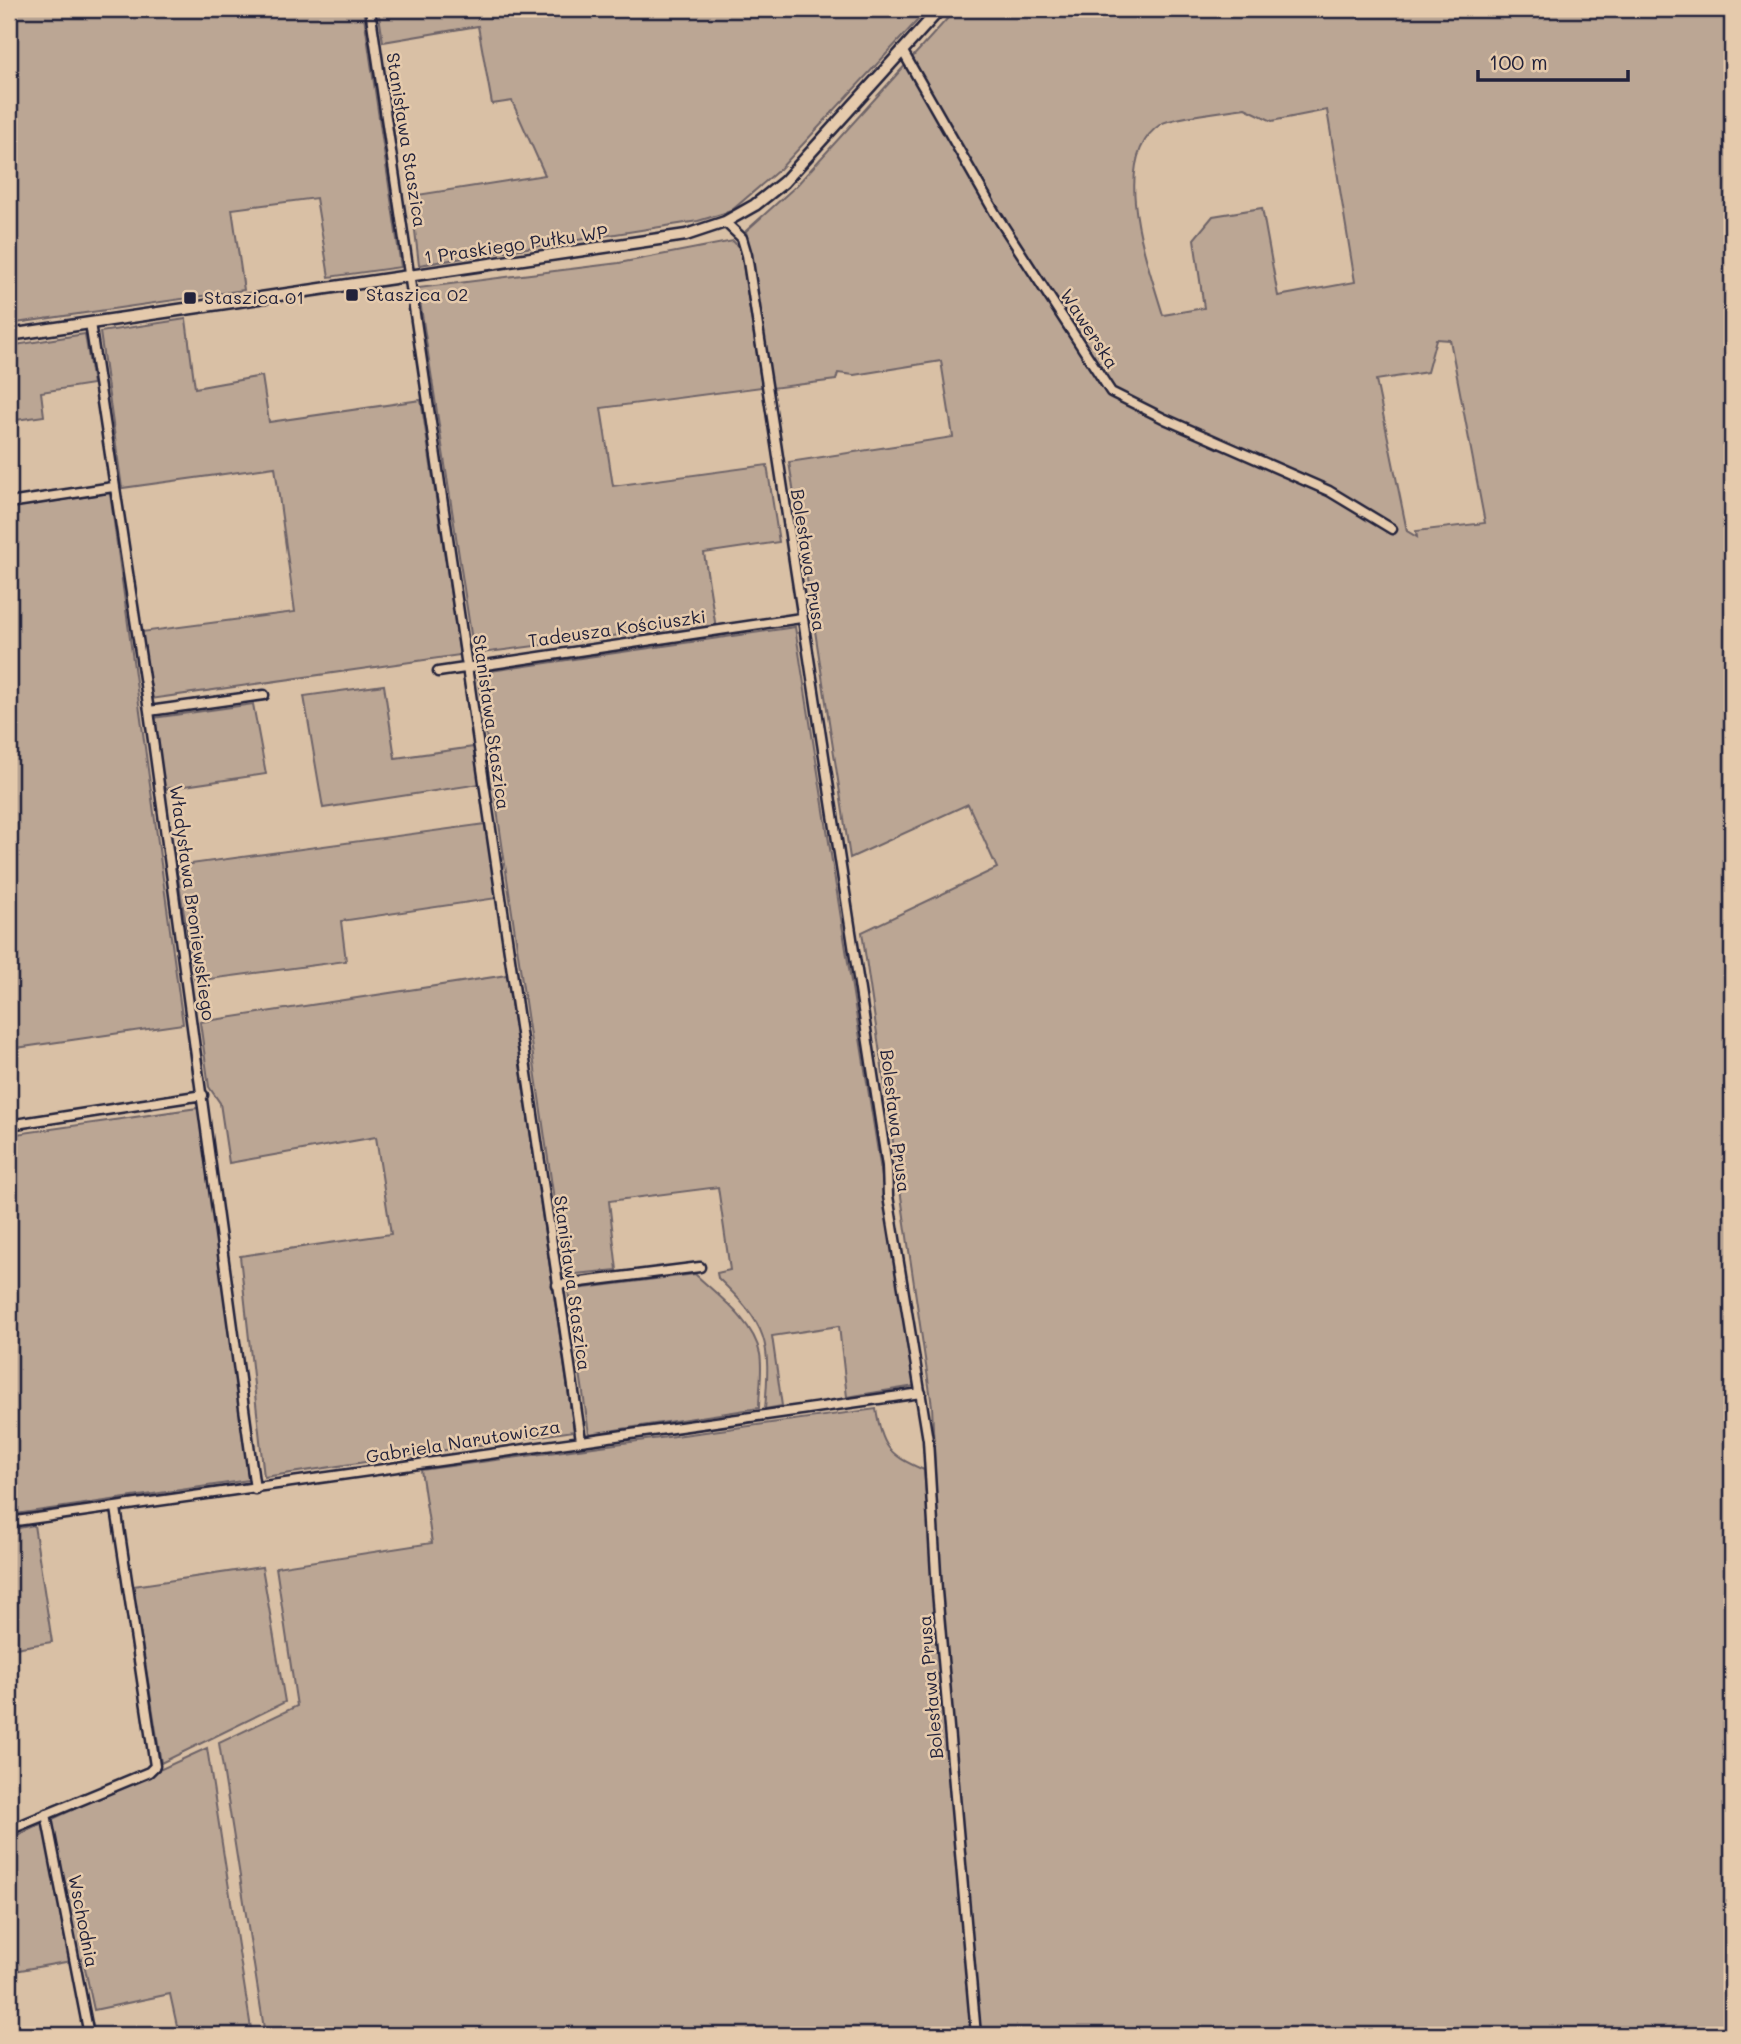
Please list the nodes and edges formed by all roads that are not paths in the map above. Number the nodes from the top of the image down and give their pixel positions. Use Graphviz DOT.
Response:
graph roads {
  1 [pos="370,9"];
  2 [pos="940,9"];
  3 [pos="902,50"];
  4 [pos="725,222"];
  5 [pos="411,277"];
  6 [pos="90,323"];
  7 [pos="9,335"];
  8 [pos="113,487"];
  9 [pos="9,503"];
  10 [pos="1392,529"];
  11 [pos="801,618"];
  12 [pos="467,666"];
  13 [pos="438,672"];
  14 [pos="264,695"];
  15 [pos="149,711"];
  16 [pos="203,1095"];
  17 [pos="9,1125"];
  18 [pos="700,1267"];
  19 [pos="557,1285"];
  20 [pos="922,1392"];
  21 [pos="580,1440"];
  22 [pos="256,1489"];
  23 [pos="116,1508"];
  24 [pos="9,1522"];
  25 [pos="46,1814"];
  26 [pos="9,1830"];
  27 [pos="89,2035"];
  28 [pos="976,2035"];
  1 -- 5 [label="street, Stanisława Staszica"];
  2 -- 3 [label="street, 1 Praskiego Pułku WP"];
  3 -- 4 [label="street, 1 Praskiego Pułku WP"];
  3 -- 10 [label="street, Wawerska"];
  4 -- 5 [label="street, 1 Praskiego Pułku WP"];
  4 -- 11 [label="street, Bolesława Prusa"];
  5 -- 6 [label="street, 1 Praskiego Pułku WP"];
  5 -- 12 [label="street, Stanisława Staszica"];
  6 -- 7 [label="street, 1 Praskiego Pułku WP"];
  6 -- 8 [label="street, Władysława Broniewskiego"];
  8 -- 9 [label="street"];
  8 -- 15 [label="street, Władysława Broniewskiego"];
  11 -- 12 [label="street, Tadeusza Kościuszki"];
  11 -- 20 [label="street, Bolesława Prusa"];
  12 -- 13 [label="street, Tadeusza Kościuszki"];
  12 -- 19 [label="street, Stanisława Staszica"];
  14 -- 15 [label="street"];
  15 -- 16 [label="street, Władysława Broniewskiego"];
  16 -- 17 [label="street"];
  16 -- 22 [label="street, Władysława Broniewskiego"];
  18 -- 19 [label="street"];
  19 -- 21 [label="street, Stanisława Staszica"];
  20 -- 21 [label="street, Gabriela Narutowicza"];
  20 -- 28 [label="street, Bolesława Prusa"];
  21 -- 22 [label="street, Gabriela Narutowicza"];
  22 -- 23 [label="street, Gabriela Narutowicza"];
  23 -- 24 [label="street, Gabriela Narutowicza"];
  23 -- 25 [label="street"];
  25 -- 26 [label="street"];
  25 -- 27 [label="street, Wschodnia"];
}
